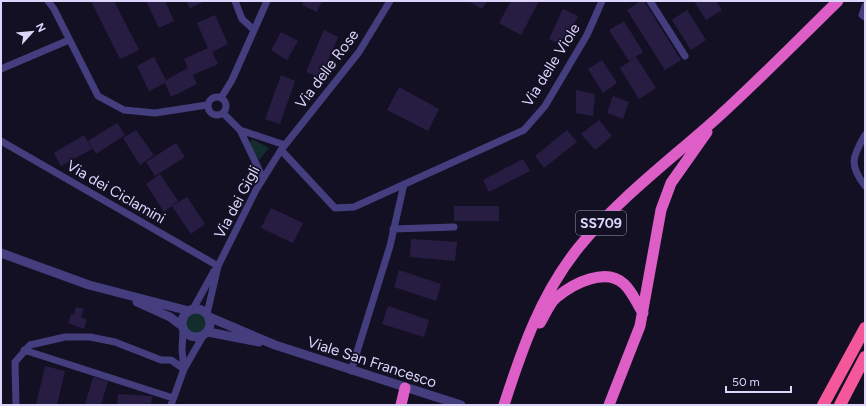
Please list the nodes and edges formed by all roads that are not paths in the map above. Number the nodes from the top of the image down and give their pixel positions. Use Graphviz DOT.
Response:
graph roads {
  1 [pos="48,1"];
  2 [pos="235,1"];
  3 [pos="267,1"];
  4 [pos="390,1"];
  5 [pos="602,1"];
  6 [pos="650,1"];
  7 [pos="838,1"];
  8 [pos="865,6"];
  9 [pos="865,17"];
  10 [pos="254,30"];
  11 [pos="70,40"];
  12 [pos="685,56"];
  13 [pos="1,69"];
  14 [pos="221,98"];
  15 [pos="207,105"];
  16 [pos="223,113"];
  17 [pos="718,117"];
  18 [pos="240,130"];
  19 [pos="865,135"];
  20 [pos="1,141"];
  21 [pos="283,148"];
  22 [pos="263,178"];
  23 [pos="404,184"];
  24 [pos="865,186"];
  25 [pos="454,227"];
  26 [pos="393,229"];
  27 [pos="1,253"];
  28 [pos="218,266"];
  29 [pos="114,292"];
  30 [pos="191,310"];
  31 [pos="643,313"];
  32 [pos="208,316"];
  33 [pos="182,328"];
  34 [pos="865,328"];
  35 [pos="206,334"];
  36 [pos="275,345"];
  37 [pos="24,350"];
  38 [pos="519,357"];
  39 [pos="865,357"];
  40 [pos="184,369"];
  41 [pos="351,371"];
  42 [pos="405,388"];
  43 [pos="173,402"];
  44 [pos="16,405"];
  45 [pos="401,405"];
  46 [pos="461,405"];
  47 [pos="504,405"];
  48 [pos="609,405"];
  49 [pos="823,405"];
  50 [pos="840,405"];
  1 -- 11 [label="street"];
  2 -- 10 [label="street"];
  3 -- 10 [label="street"];
  4 -- 21 [label="street, Via delle Rose"];
  5 -- 23 [label="street, Via delle Viole"];
  6 -- 12 [label="street"];
  7 -- 17 [label="highway, SS709"];
  8 -- 9 [label="street"];
  10 -- 14 [label="street"];
  11 -- 13 [label="street"];
  11 -- 15 [label="street"];
  14 -- 15 [label="street"];
  14 -- 16 [label="street"];
  15 -- 16 [label="street"];
  16 -- 18 [label="street"];
  17 -- 31 [label="highway"];
  17 -- 38 [label="highway, SS709"];
  18 -- 21 [label="street"];
  18 -- 22 [label="street"];
  19 -- 24 [label="street"];
  20 -- 28 [label="street, Via dei Ciclamini"];
  21 -- 22 [label="street, Via dei Gigli"];
  21 -- 23 [label="street, Via delle Viole"];
  22 -- 28 [label="street, Via dei Gigli"];
  23 -- 26 [label="street"];
  25 -- 26 [label="street"];
  26 -- 41 [label="street"];
  27 -- 29 [label="street"];
  28 -- 30 [label="street, Via dei Gigli"];
  28 -- 32 [label="street, Via dei Gigli"];
  29 -- 30 [label="street"];
  29 -- 33 [label="street"];
  30 -- 32 [label="street"];
  30 -- 33 [label="street"];
  31 -- 38 [label="highway"];
  31 -- 48 [label="highway"];
  32 -- 35 [label="street"];
  32 -- 36 [label="street, Viale San Francesco"];
  33 -- 35 [label="street"];
  33 -- 40 [label="street"];
  34 -- 49 [label="highway"];
  35 -- 36 [label="street, Viale San Francesco"];
  35 -- 40 [label="street"];
  36 -- 41 [label="street, Viale San Francesco"];
  37 -- 40 [label="street"];
  37 -- 43 [label="street"];
  37 -- 44 [label="street"];
  38 -- 47 [label="highway, SS709"];
  39 -- 50 [label="highway"];
  40 -- 43 [label="street"];
  41 -- 42 [label="street, Viale San Francesco"];
  42 -- 45 [label="highway"];
  42 -- 46 [label="street, Viale San Francesco"];
}
